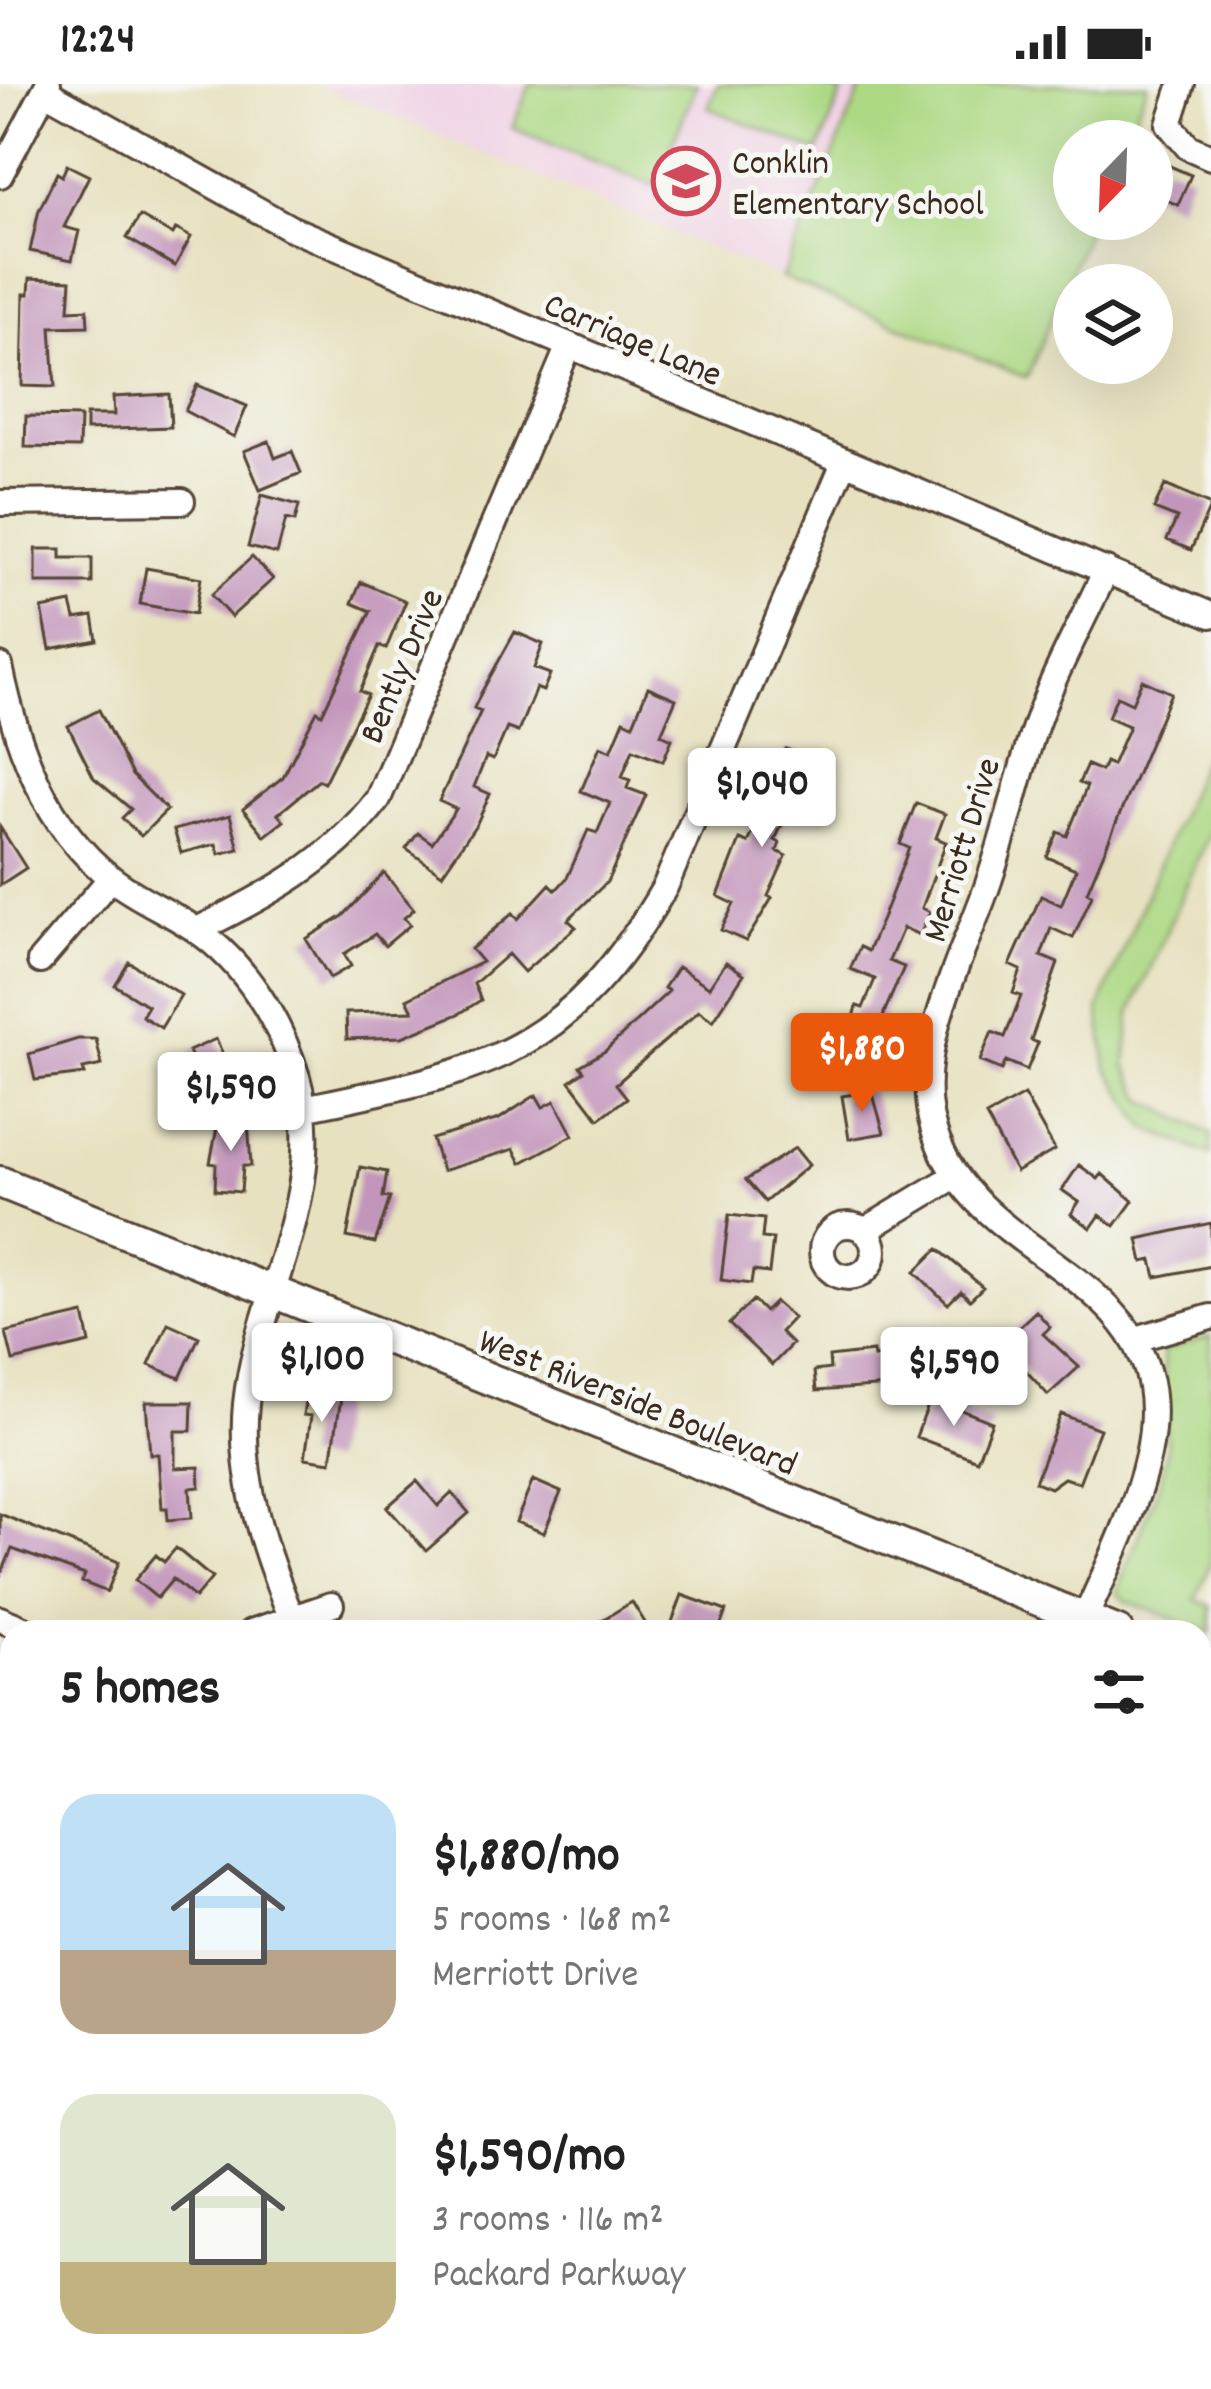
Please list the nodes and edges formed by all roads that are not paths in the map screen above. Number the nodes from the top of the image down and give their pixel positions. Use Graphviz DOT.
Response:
graph roads {
  1 [pos="1182,84"];
  2 [pos="47,87"];
  3 [pos="1211,157"];
  4 [pos="0,176"];
  5 [pos="568,348"];
  6 [pos="843,465"];
  7 [pos="182,501"];
  8 [pos="0,503"];
  9 [pos="1106,570"];
  10 [pos="1211,616"];
  11 [pos="0,665"];
  12 [pos="111,878"];
  13 [pos="197,930"];
  14 [pos="40,961"];
  15 [pos="304,1108"];
  16 [pos="955,1176"];
  17 [pos="0,1182"];
  18 [pos="864,1231"];
  19 [pos="272,1294"];
  20 [pos="1211,1317"];
  21 [pos="1136,1339"];
  22 [pos="331,1605"];
  23 [pos="292,1620"];
  24 [pos="303,1620"];
  25 [pos="1067,1620"];
  26 [pos="1084,1620"];
  1 -- 3 [label="street"];
  2 -- 4 [label="street"];
  2 -- 5 [label="street, Carriage Lane"];
  5 -- 6 [label="street, Carriage Lane"];
  5 -- 13 [label="street, Bently Drive"];
  6 -- 9 [label="street, Carriage Lane"];
  6 -- 15 [label="street"];
  7 -- 8 [label="street"];
  9 -- 10 [label="street, Carriage Lane"];
  9 -- 16 [label="street, Merriott Drive"];
  11 -- 12 [label="street"];
  12 -- 13 [label="street"];
  12 -- 14 [label="street"];
  13 -- 15 [label="street"];
  15 -- 19 [label="street"];
  16 -- 18 [label="street"];
  16 -- 21 [label="street, Merriott Drive"];
  17 -- 19 [label="main road, West Riverside Boulevard"];
  19 -- 23 [label="street"];
  19 -- 25 [label="main road, West Riverside Boulevard"];
  20 -- 21 [label="street"];
  21 -- 26 [label="street, Merriott Drive"];
  22 -- 24 [label="street"];
}
